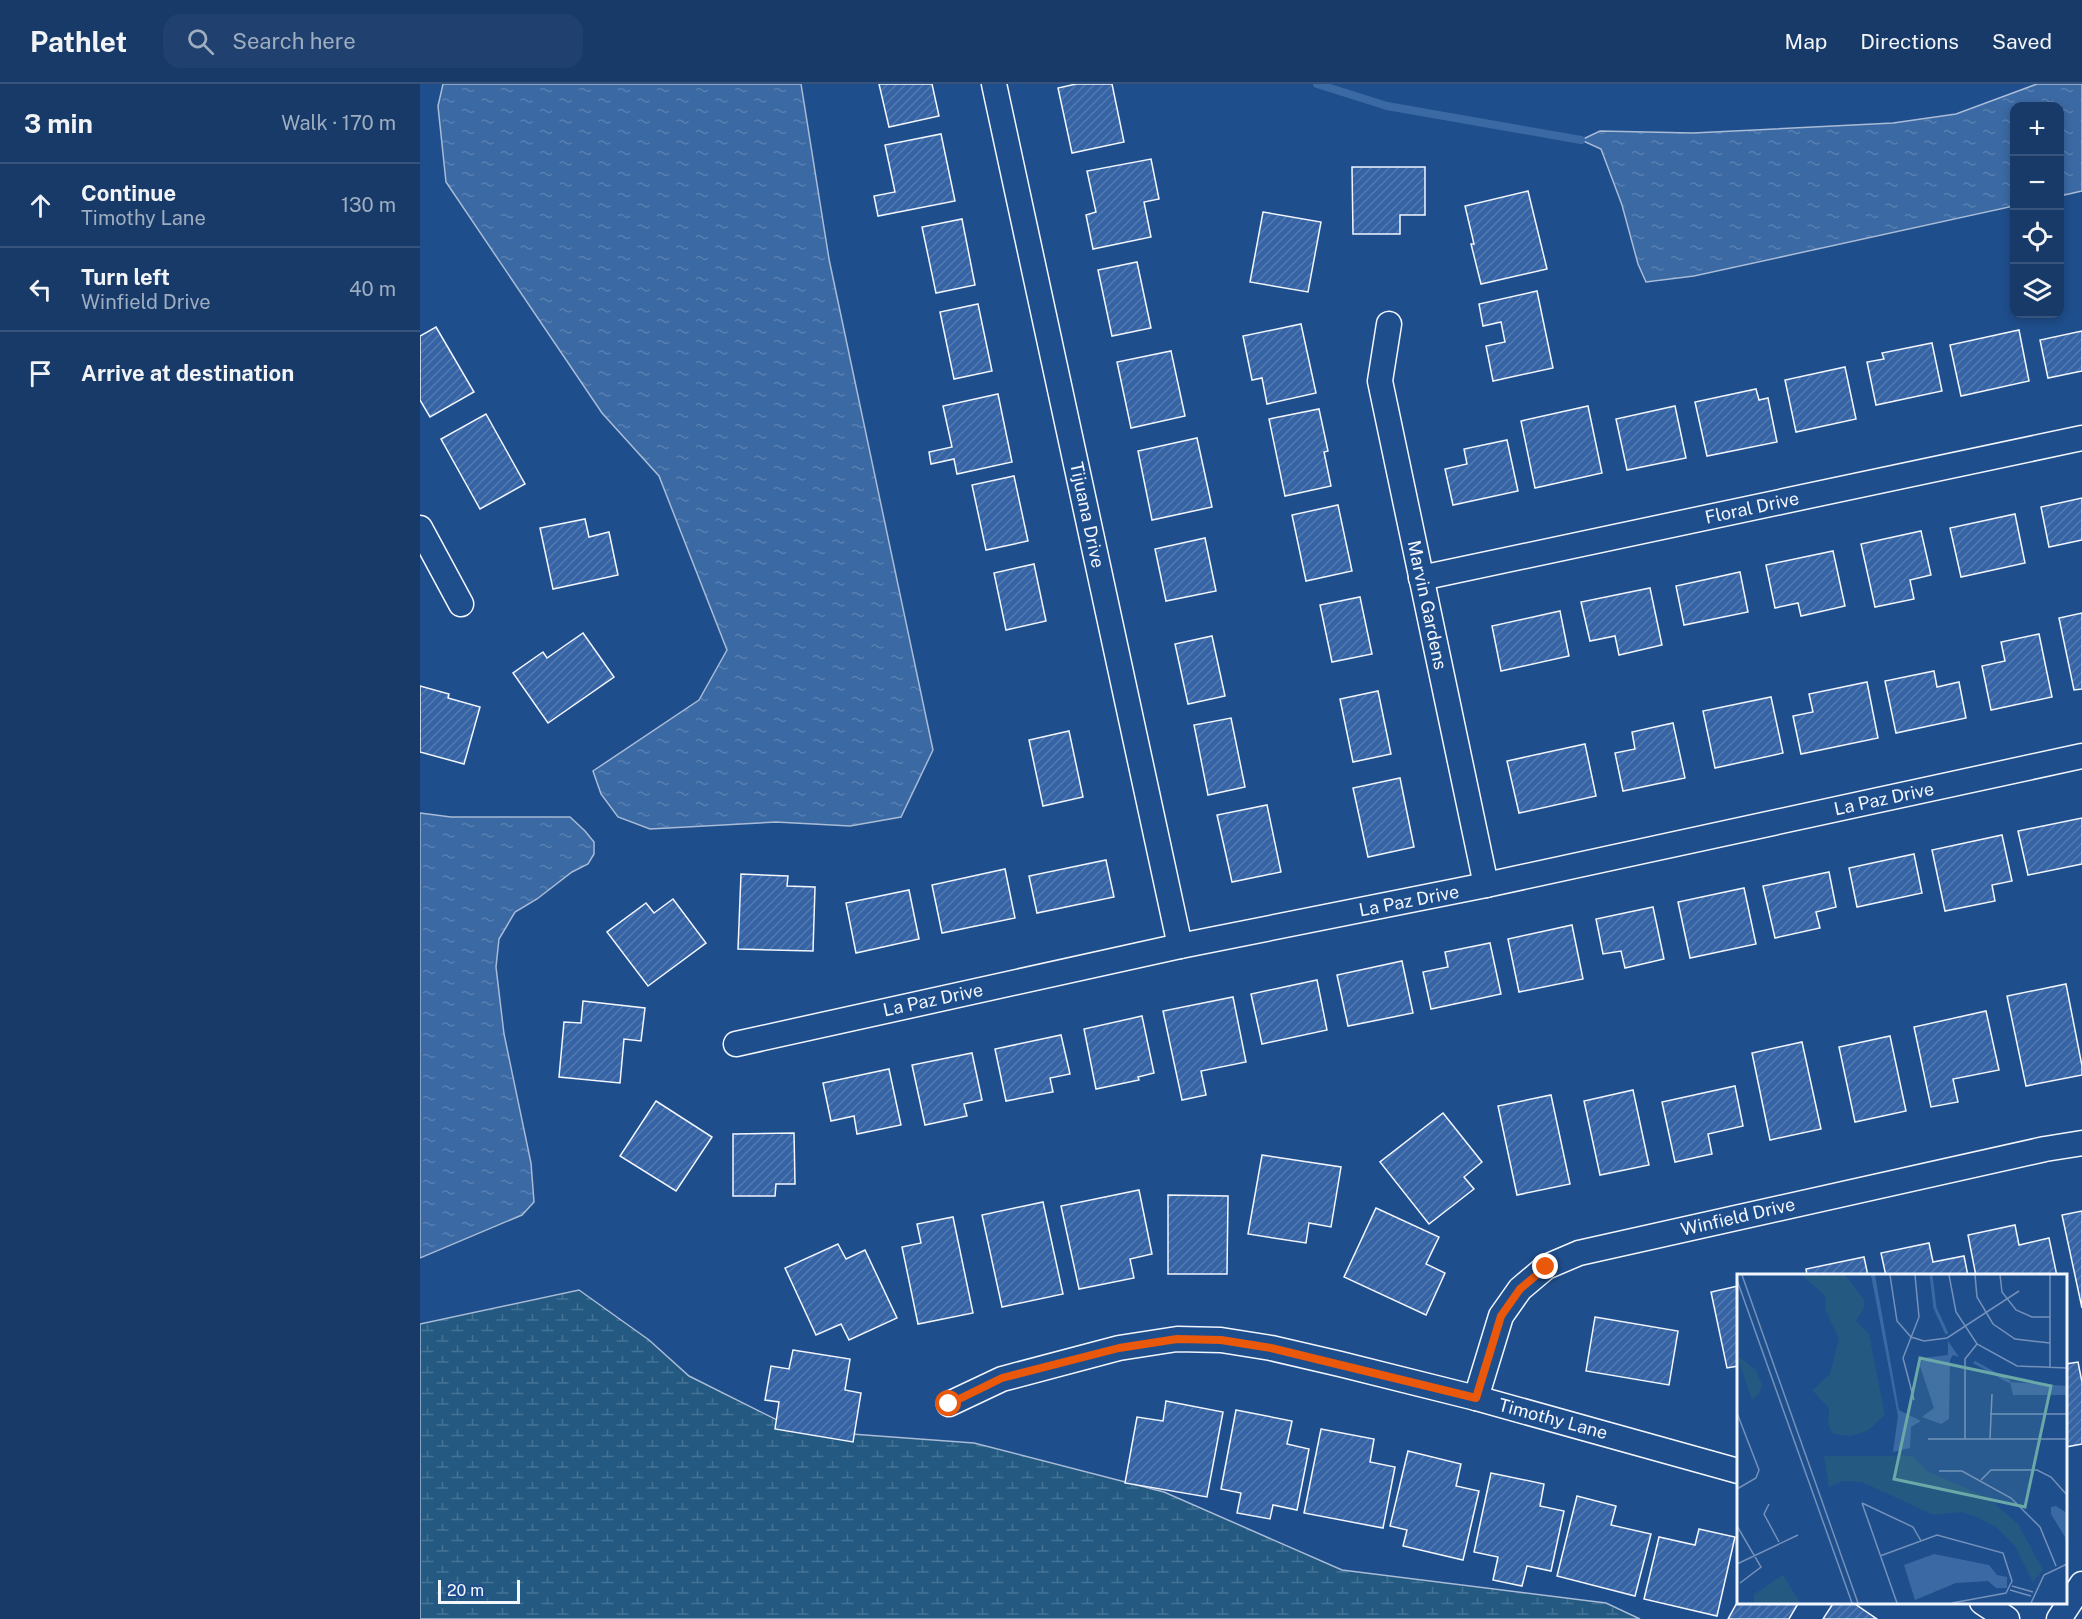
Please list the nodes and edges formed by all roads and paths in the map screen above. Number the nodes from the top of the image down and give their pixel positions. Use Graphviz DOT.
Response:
graph roads {
  1 [pos="994,84"];
  2 [pos="1389,324"];
  3 [pos="2082,438"];
  4 [pos="420,528"];
  5 [pos="1421,578"];
  6 [pos="461,604"];
  7 [pos="2082,756"];
  8 [pos="1486,885"];
  9 [pos="1180,946"];
  10 [pos="736,1044"];
  11 [pos="2082,1143"];
  12 [pos="1476,1398"];
  13 [pos="949,1404"];
  14 [pos="1737,1471"];
  15 [pos="2082,1584"];
  16 [pos="1985,1604"];
  17 [pos="2007,1619"];
  18 [pos="2059,1619"];
  1 -- 9 [label="street, Tijuana Drive"];
  2 -- 5 [label="street, Marvin Gardens"];
  3 -- 5 [label="street, Floral Drive"];
  4 -- 6 [label="street"];
  5 -- 8 [label="street, Marvin Gardens"];
  7 -- 8 [label="street, La Paz Drive"];
  8 -- 9 [label="street, La Paz Drive"];
  9 -- 10 [label="street, La Paz Drive"];
  11 -- 12 [label="street, Winfield Drive"];
  12 -- 13 [label="street, Timothy Lane"];
  12 -- 14 [label="street, Timothy Lane"];
  15 -- 18 [label="street"];
  16 -- 17 [label="street"];
}
